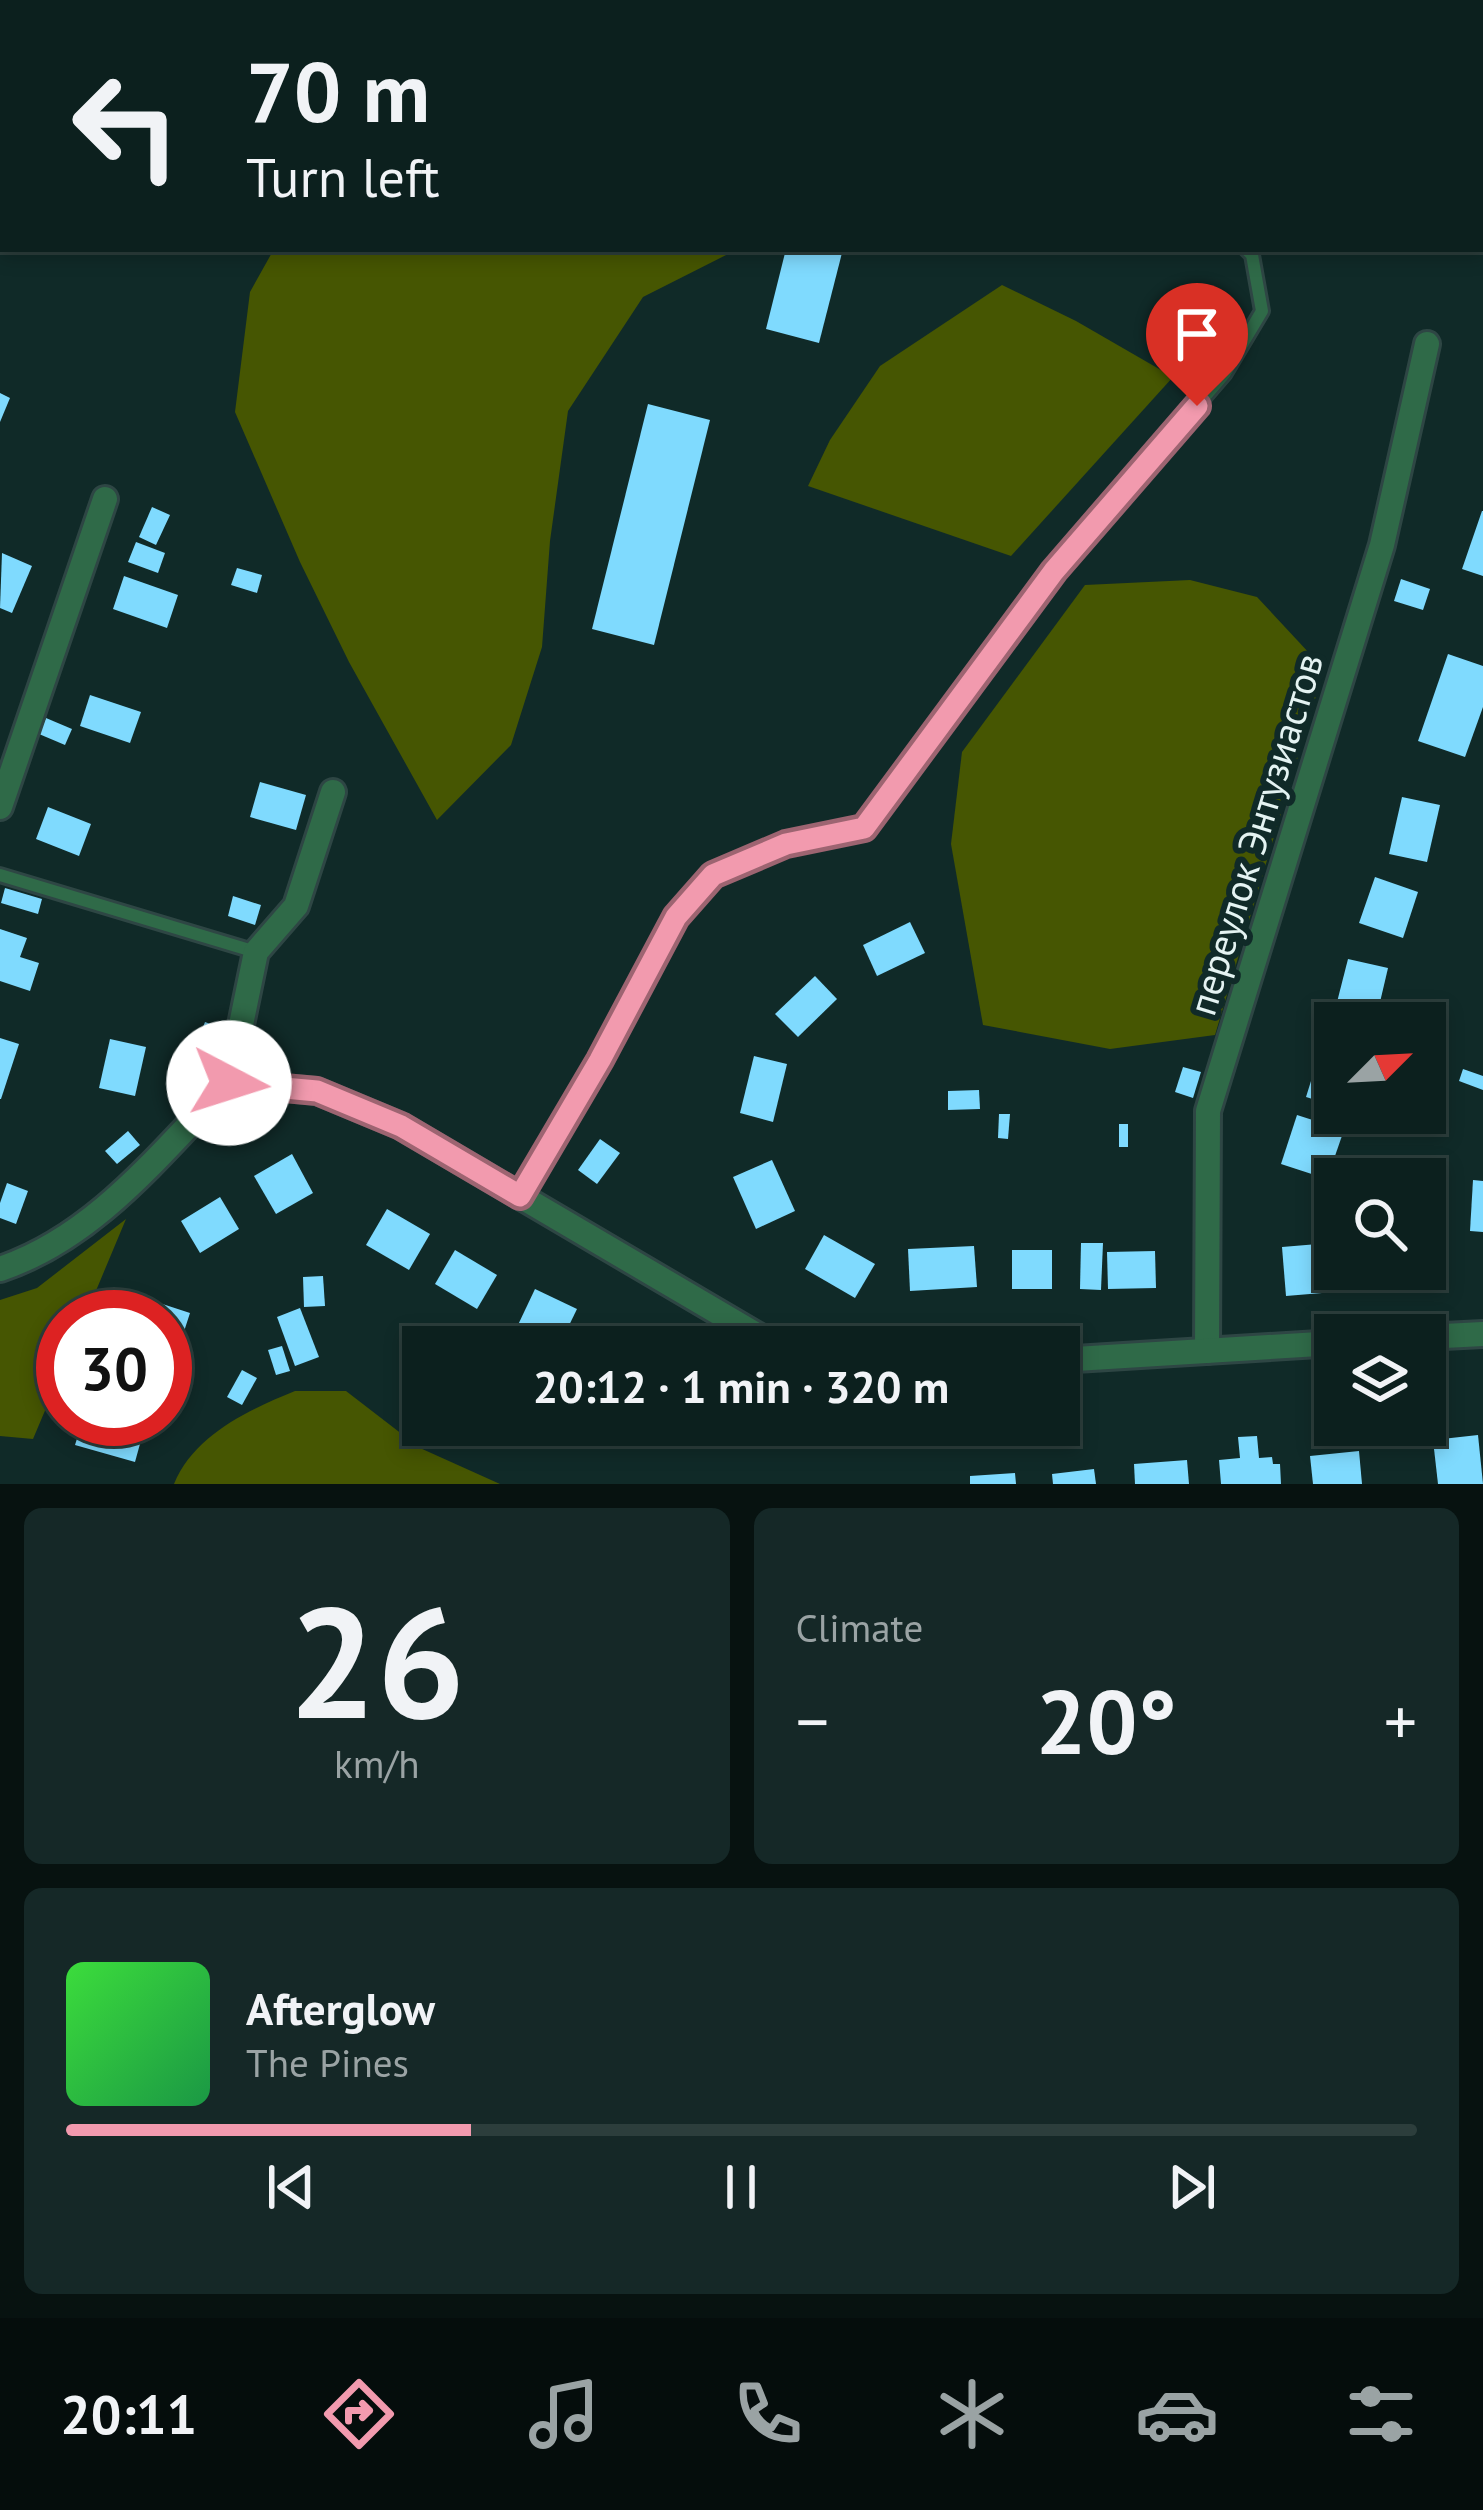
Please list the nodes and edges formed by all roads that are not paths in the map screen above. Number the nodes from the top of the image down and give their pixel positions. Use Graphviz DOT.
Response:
graph roads {
  1 [pos="1249,252"];
  2 [pos="1427,344"];
  3 [pos="105,499"];
  4 [pos="333,791"];
  5 [pos="0,807"];
  6 [pos="0,875"];
  7 [pos="256,952"];
  8 [pos="229,1083"];
  9 [pos="520,1196"];
  10 [pos="0,1269"];
  11 [pos="741,1326"];
  12 [pos="1483,1334"];
  13 [pos="1446,1336"];
  14 [pos="1314,1344"];
  15 [pos="1207,1351"];
  16 [pos="1080,1359"];
  1 -- 9 [label="lane"];
  2 -- 15 [label="street, переулок Энтузиастов"];
  3 -- 5 [label="street"];
  4 -- 7 [label="street"];
  6 -- 7 [label="lane"];
  7 -- 8 [label="street"];
  8 -- 9 [label="street"];
  8 -- 10 [label="street"];
  9 -- 11 [label="street"];
  12 -- 13 [label="street"];
  14 -- 15 [label="street"];
  15 -- 16 [label="street"];
}
